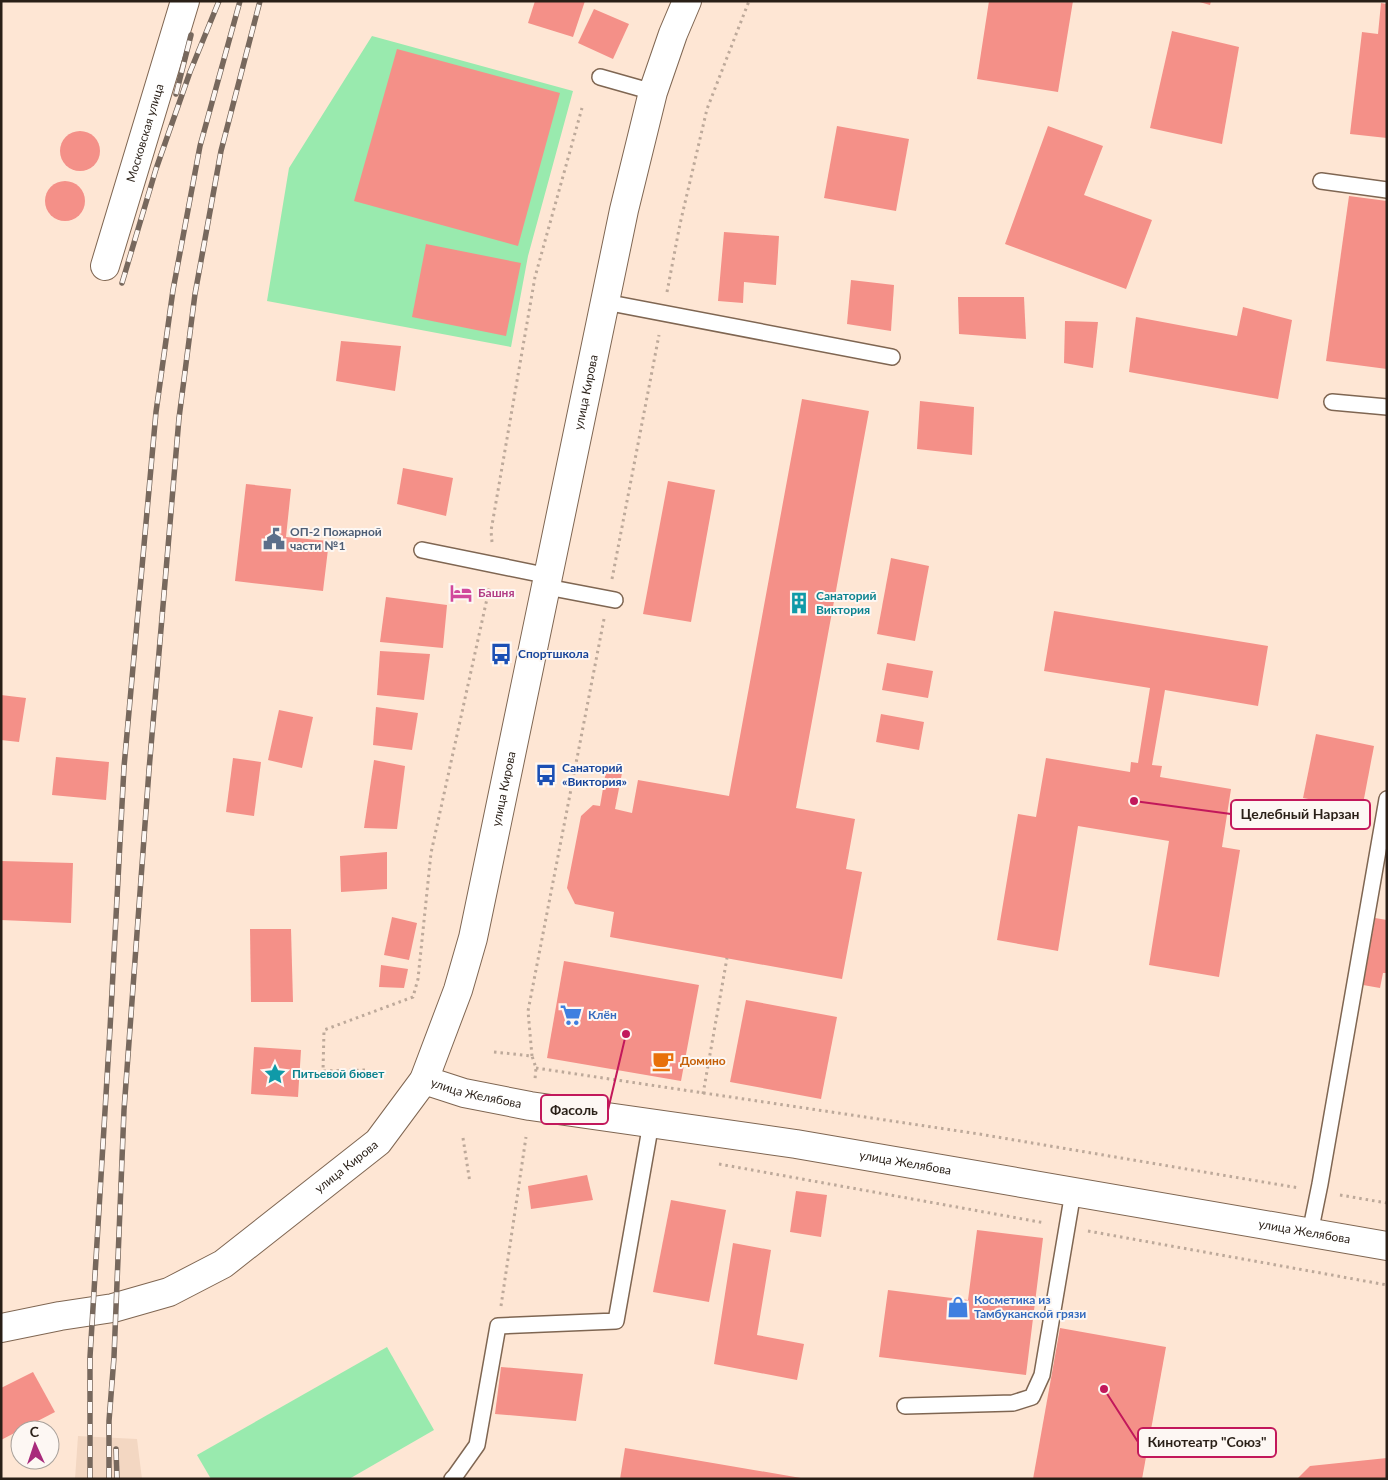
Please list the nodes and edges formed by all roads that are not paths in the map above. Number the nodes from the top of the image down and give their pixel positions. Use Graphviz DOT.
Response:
graph roads {
  1 [pos="185,1"];
  2 [pos="687,1"];
  3 [pos="600,77"];
  4 [pos="652,92"];
  5 [pos="1321,181"];
  6 [pos="1387,190"];
  7 [pos="105,266"];
  8 [pos="605,302"];
  9 [pos="892,357"];
  10 [pos="1332,402"];
  11 [pos="1387,407"];
  12 [pos="422,550"];
  13 [pos="548,581"];
  14 [pos="612,599"];
  15 [pos="1387,799"];
  16 [pos="424,1080"];
  17 [pos="651,1122"];
  18 [pos="1073,1192"];
  19 [pos="1310,1233"];
  20 [pos="1387,1246"];
  21 [pos="1,1328"];
  22 [pos="905,1406"];
  23 [pos="452,1479"];
  1 -- 7 [label="street, Московская улица"];
  2 -- 4 [label="street, улица Кирова"];
  3 -- 4 [label="lane"];
  4 -- 8 [label="street, улица Кирова"];
  5 -- 6 [label="lane"];
  8 -- 9 [label="lane"];
  8 -- 13 [label="street, улица Кирова"];
  10 -- 11 [label="lane"];
  12 -- 13 [label="lane"];
  13 -- 14 [label="lane"];
  13 -- 16 [label="street, улица Кирова"];
  15 -- 19 [label="lane"];
  16 -- 17 [label="street, улица Желябова"];
  16 -- 21 [label="street, улица Кирова"];
  17 -- 18 [label="street, улица Желябова"];
  17 -- 23 [label="lane"];
  18 -- 19 [label="street, улица Желябова"];
  18 -- 22 [label="lane"];
  19 -- 20 [label="street, улица Желябова"];
}
